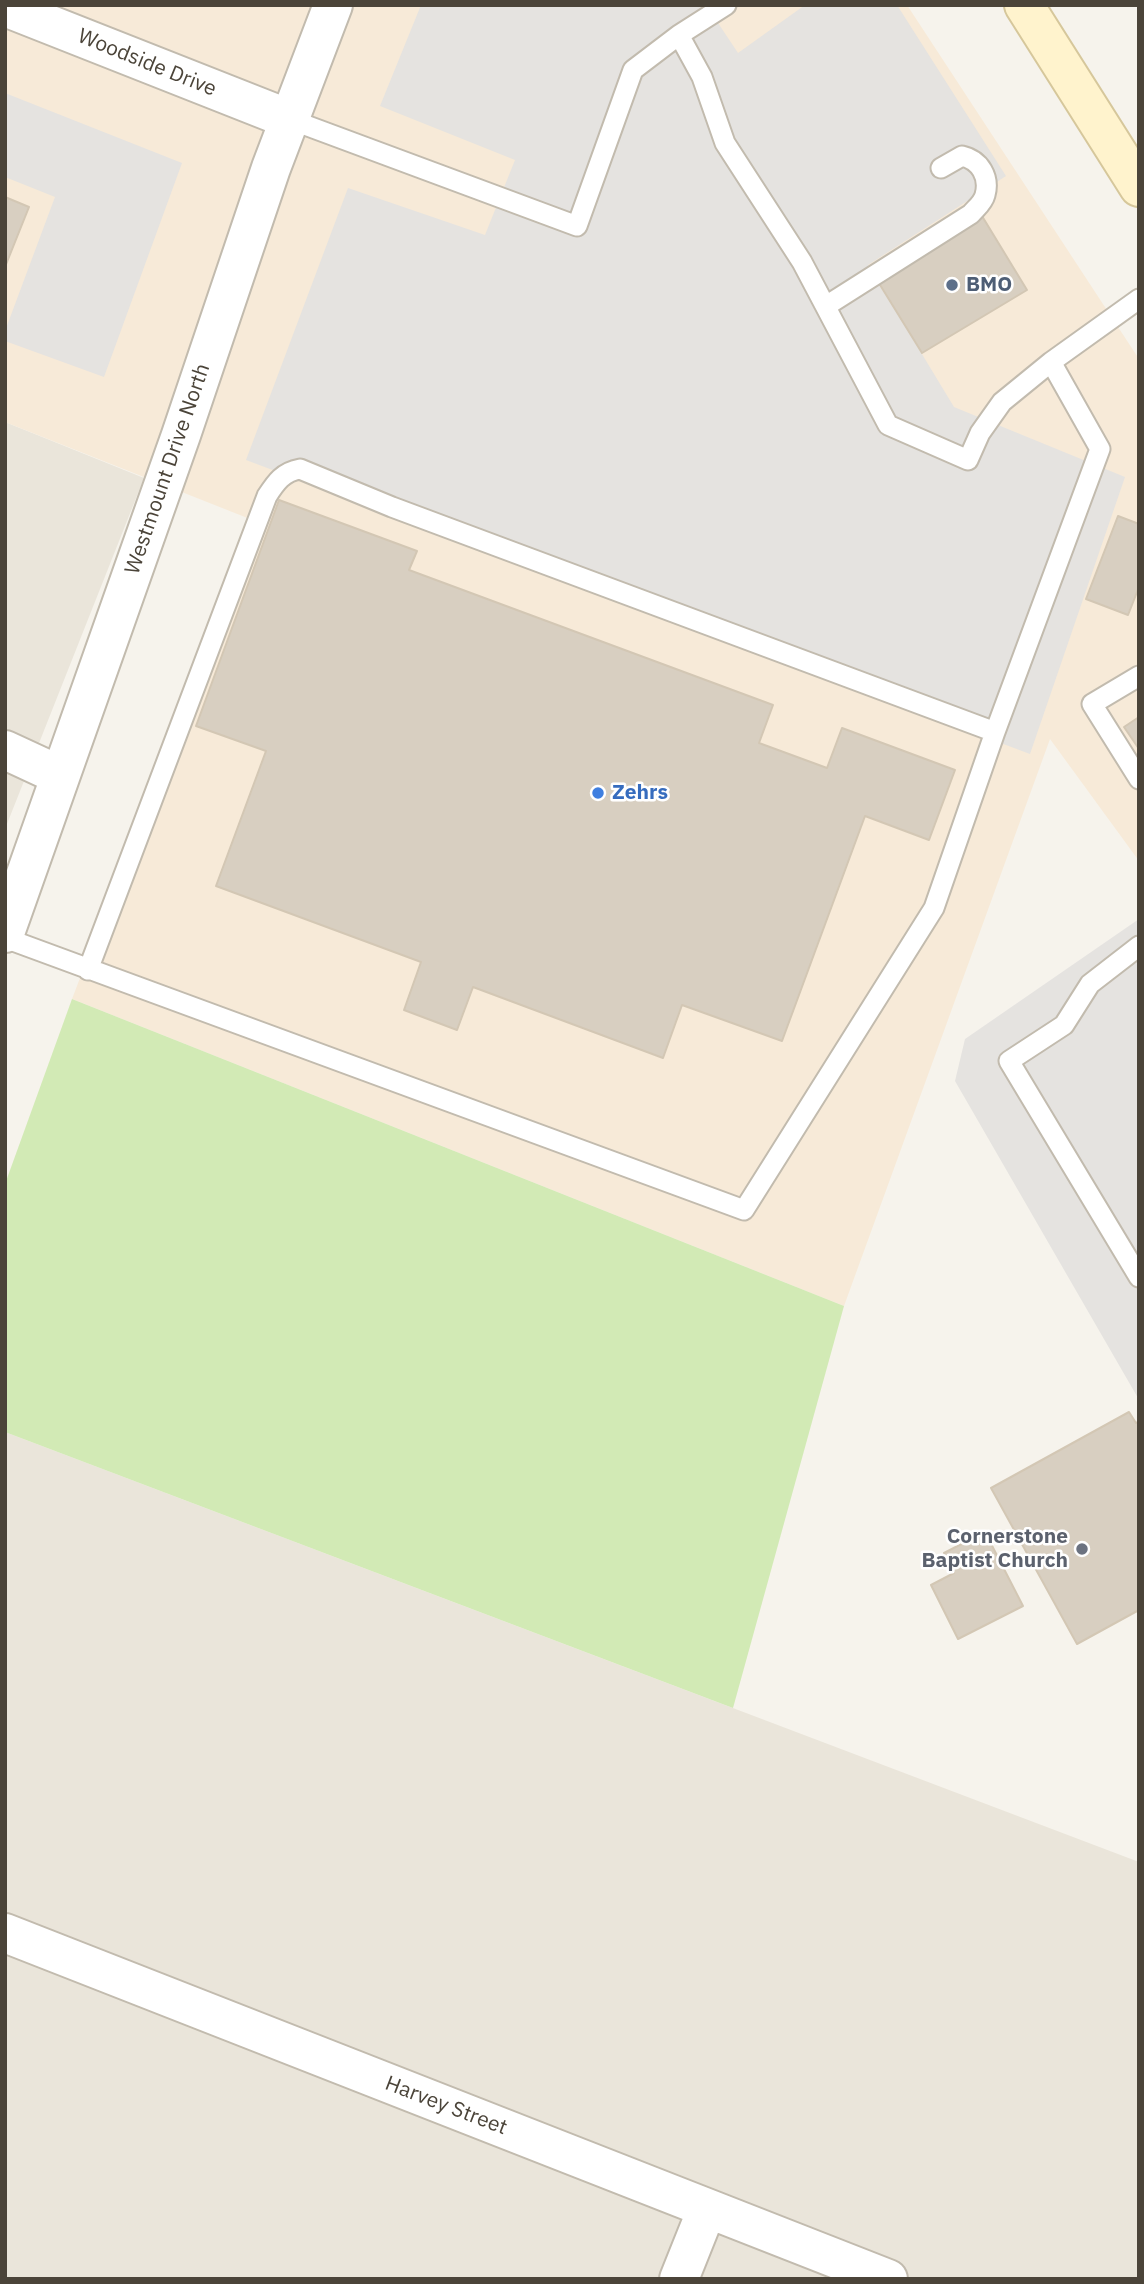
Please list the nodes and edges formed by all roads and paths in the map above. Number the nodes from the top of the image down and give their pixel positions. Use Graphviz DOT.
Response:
graph roads {
  1 [pos="333,5"];
  2 [pos="726,5"];
  3 [pos="1024,5"];
  4 [pos="5,7"];
  5 [pos="679,35"];
  6 [pos="289,119"];
  7 [pos="941,168"];
  8 [pos="1139,187"];
  9 [pos="1139,299"];
  10 [pos="826,306"];
  11 [pos="1051,362"];
  12 [pos="1139,676"];
  13 [pos="995,732"];
  14 [pos="5,750"];
  15 [pos="59,775"];
  16 [pos="1139,779"];
  17 [pos="5,936"];
  18 [pos="1139,946"];
  19 [pos="88,970"];
  20 [pos="1139,1277"];
  21 [pos="5,1933"];
  22 [pos="707,2209"];
  23 [pos="679,2279"];
  24 [pos="888,2279"];
  1 -- 6 [label="street, Westmount Drive North"];
  2 -- 5 [label="lane"];
  3 -- 8 [label="main road"];
  4 -- 6 [label="street, Woodside Drive"];
  5 -- 6 [label="lane"];
  5 -- 10 [label="lane"];
  6 -- 15 [label="street, Westmount Drive North"];
  7 -- 10 [label="lane"];
  9 -- 11 [label="lane"];
  10 -- 11 [label="lane"];
  11 -- 13 [label="lane"];
  12 -- 16 [label="lane"];
  13 -- 19 [label="lane"];
  13 -- 19 [label="lane"];
  14 -- 15 [label="street"];
  15 -- 17 [label="street, Westmount Drive North"];
  17 -- 19 [label="lane"];
  18 -- 20 [label="lane"];
  21 -- 22 [label="street, Harvey Street"];
  22 -- 23 [label="street"];
  22 -- 24 [label="street, Harvey Street"];
}
